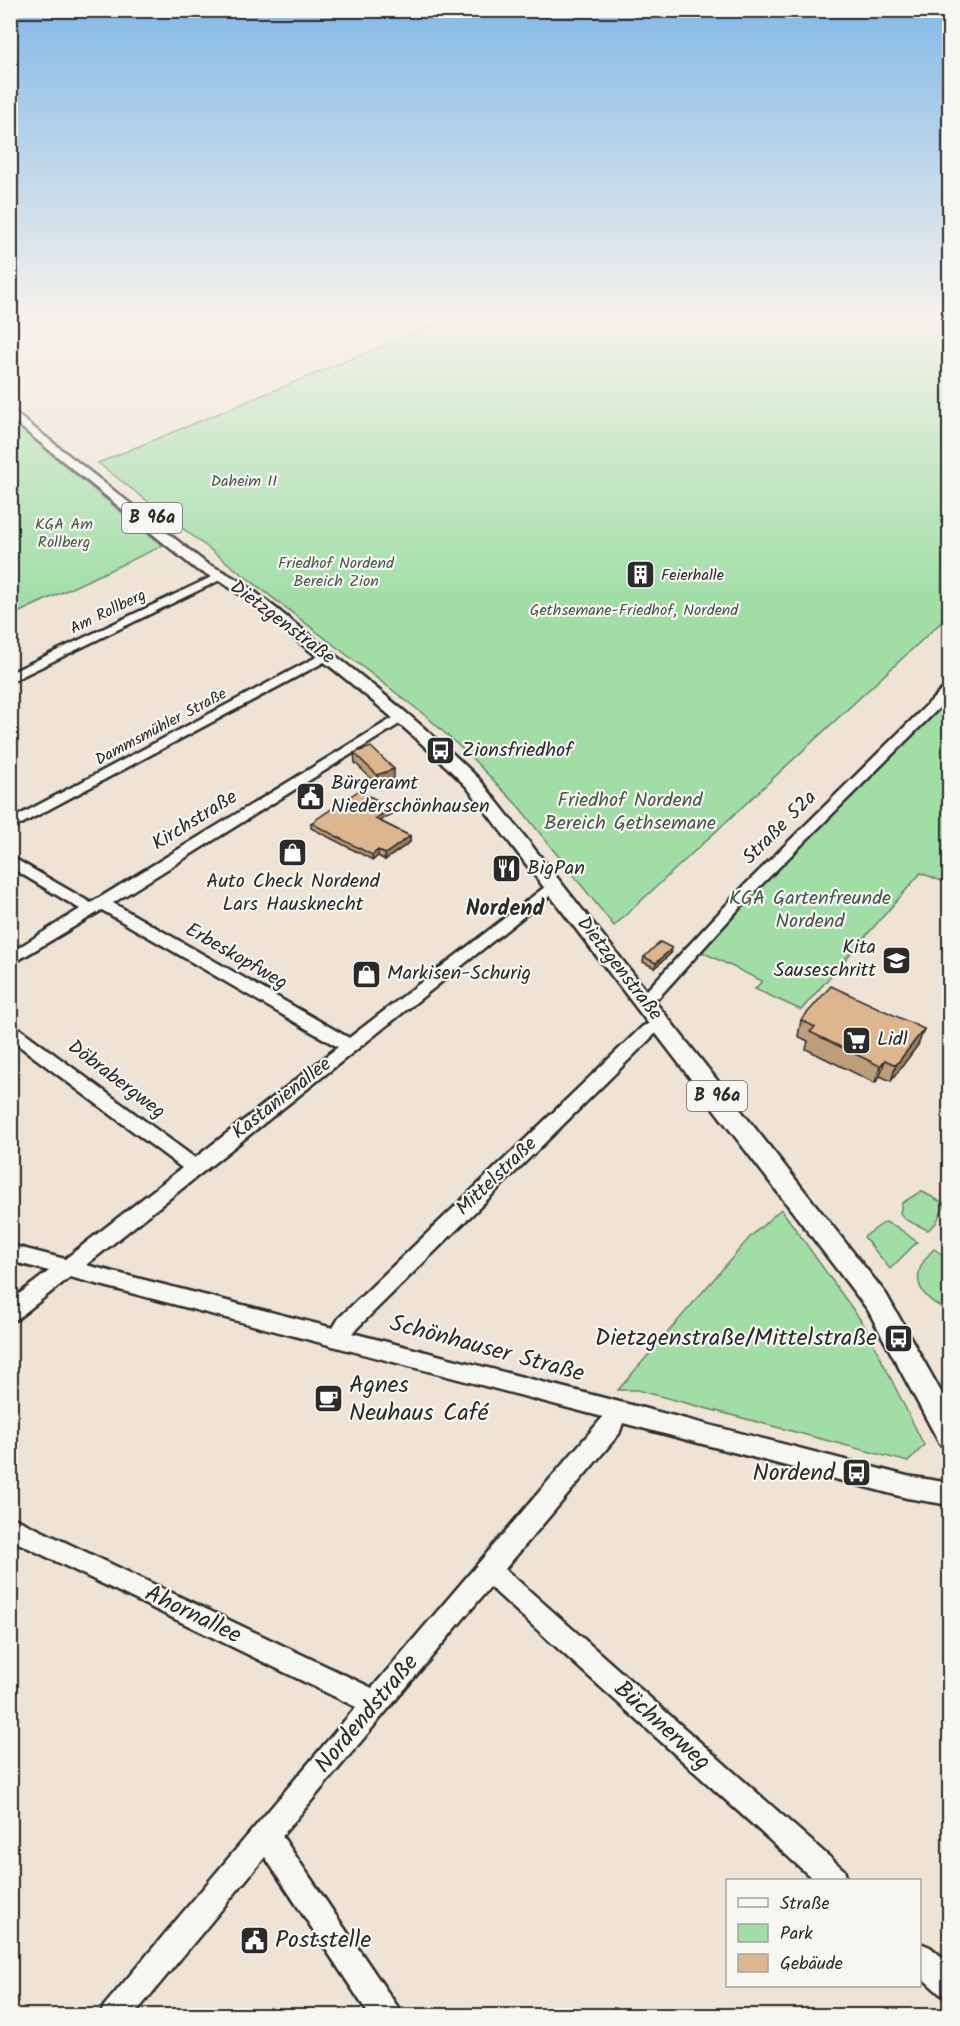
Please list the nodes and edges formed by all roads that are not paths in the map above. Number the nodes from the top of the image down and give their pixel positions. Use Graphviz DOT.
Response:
graph roads {
  1 [pos="10,412"];
  2 [pos="21,413"];
  3 [pos="86,468"];
  4 [pos="216,573"];
  5 [pos="326,656"];
  6 [pos="10,678"];
  7 [pos="950,689"];
  8 [pos="401,717"];
  9 [pos="10,826"];
  10 [pos="10,860"];
  11 [pos="555,886"];
  12 [pos="97,907"];
  13 [pos="10,960"];
  14 [pos="640,996"];
  15 [pos="662,1025"];
  16 [pos="10,1030"];
  17 [pos="350,1046"];
  18 [pos="194,1167"];
  19 [pos="10,1253"];
  20 [pos="68,1268"];
  21 [pos="10,1313"];
  22 [pos="338,1338"];
  23 [pos="615,1411"];
  24 [pos="950,1435"];
  25 [pos="950,1494"];
  26 [pos="10,1527"];
  27 [pos="489,1571"];
  28 [pos="376,1703"];
  29 [pos="266,1834"];
  30 [pos="832,1879"];
  31 [pos="921,1958"];
  32 [pos="950,1984"];
  33 [pos="114,2016"];
  34 [pos="387,2016"];
  1 -- 3 [label="main road, Dietzgenstraße / B 96a"];
  2 -- 3 [label="main road, Dietzgenstraße / B 96a"];
  3 -- 4 [label="main road, Dietzgenstraße / B 96a"];
  4 -- 5 [label="main road, Dietzgenstraße / B 96a"];
  4 -- 6 [label="street, Am Rollberg"];
  5 -- 8 [label="main road, Dietzgenstraße / B 96a"];
  5 -- 9 [label="street, Dammsmühler Straße"];
  7 -- 14 [label="street, Straße 52a"];
  8 -- 11 [label="main road, Dietzgenstraße / B 96a"];
  8 -- 12 [label="street, Kirchstraße"];
  10 -- 12 [label="street, Erbeskopfweg"];
  11 -- 14 [label="main road, Dietzgenstraße / B 96a"];
  11 -- 17 [label="street, Kastanienallee"];
  12 -- 13 [label="street, Kirchstraße"];
  12 -- 17 [label="street, Erbeskopfweg"];
  14 -- 15 [label="main road, Dietzgenstraße / B 96a"];
  15 -- 22 [label="street, Mittelstraße"];
  15 -- 24 [label="main road, Dietzgenstraße / B 96a"];
  16 -- 18 [label="street, Döbrabergweg"];
  17 -- 18 [label="street, Kastanienallee"];
  18 -- 20 [label="street, Kastanienallee"];
  19 -- 20 [label="street, Schönhauser Straße"];
  20 -- 21 [label="street, Kastanienallee"];
  20 -- 22 [label="street, Schönhauser Straße"];
  22 -- 23 [label="street, Schönhauser Straße"];
  23 -- 25 [label="street, Schönhauser Straße"];
  23 -- 27 [label="street, Nordendstraße"];
  26 -- 28 [label="street, Ahornallee"];
  27 -- 28 [label="street, Nordendstraße"];
  27 -- 30 [label="street, Büchnerweg"];
  28 -- 29 [label="street, Nordendstraße"];
  29 -- 33 [label="street, Nordendstraße"];
  29 -- 34 [label="street"];
  31 -- 32 [label="street"];
}
